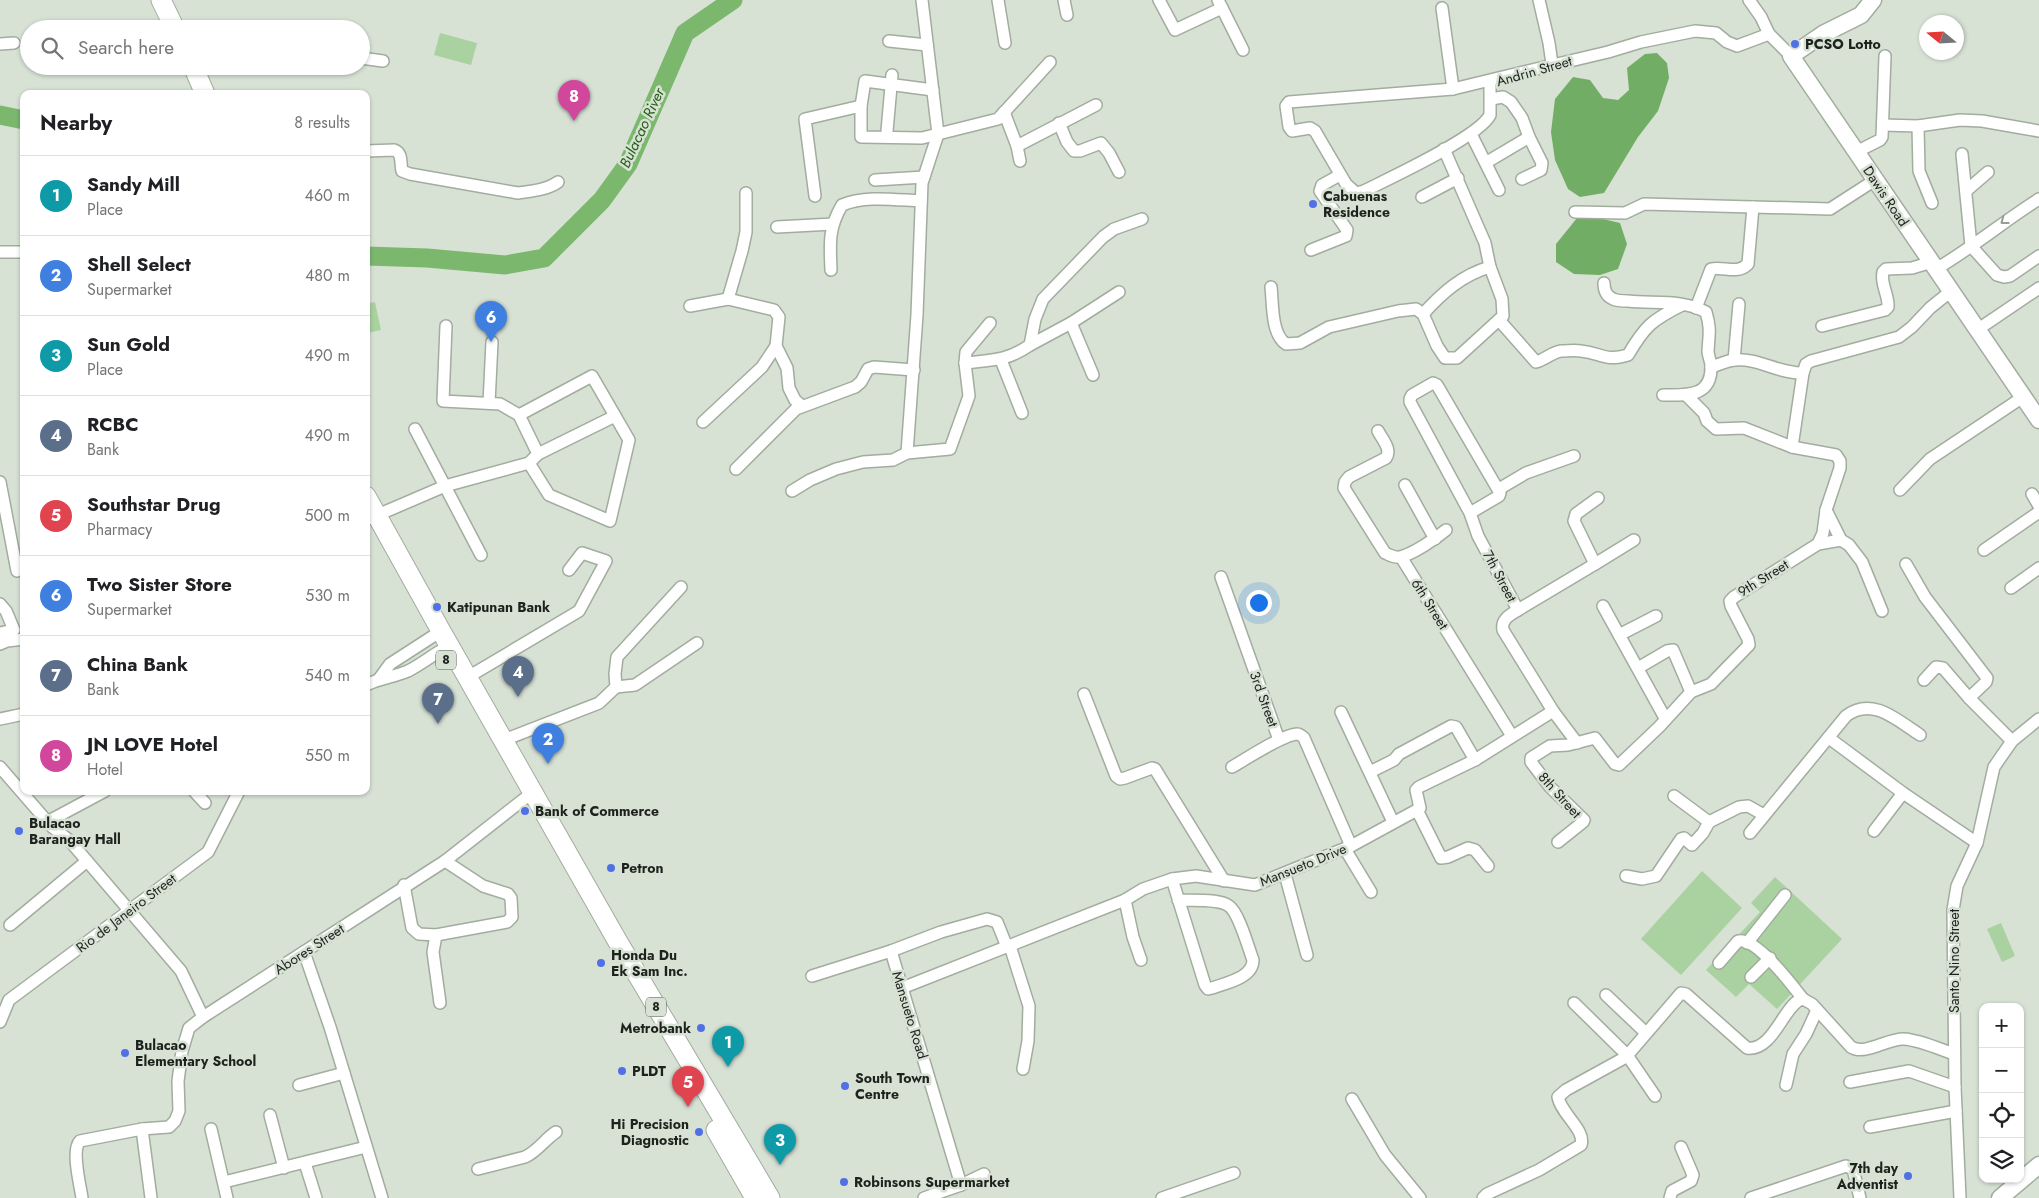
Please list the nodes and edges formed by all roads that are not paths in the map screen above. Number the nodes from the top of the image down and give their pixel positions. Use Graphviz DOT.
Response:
graph roads {
  1 [pos="160,0"];
  2 [pos="922,0"];
  3 [pos="998,0"];
  4 [pos="1064,0"];
  5 [pos="1159,0"];
  6 [pos="1539,0"];
  7 [pos="1749,0"];
  8 [pos="1874,0"];
  9 [pos="1220,4"];
  10 [pos="1442,8"];
  11 [pos="1067,15"];
  12 [pos="170,20"];
  13 [pos="1769,34"];
  14 [pos="890,41"];
  15 [pos="1005,42"];
  16 [pos="14,43"];
  17 [pos="0,44"];
  18 [pos="927,45"];
  19 [pos="1243,50"];
  20 [pos="1791,56"];
  21 [pos="1885,56"];
  22 [pos="370,59"];
  23 [pos="383,61"];
  24 [pos="1050,62"];
  25 [pos="1552,64"];
  26 [pos="197,75"];
  27 [pos="891,79"];
  28 [pos="1490,80"];
  29 [pos="1453,89"];
  30 [pos="202,90"];
  31 [pos="933,90"];
  32 [pos="1491,99"];
  33 [pos="1096,105"];
  34 [pos="861,106"];
  35 [pos="1004,112"];
  36 [pos="1059,124"];
  37 [pos="1883,126"];
  38 [pos="1918,126"];
  39 [pos="887,131"];
  40 [pos="2039,131"];
  41 [pos="938,134"];
  42 [pos="1471,134"];
  43 [pos="1529,137"];
  44 [pos="1017,146"];
  45 [pos="1444,150"];
  46 [pos="370,151"];
  47 [pos="1856,152"];
  48 [pos="1962,154"];
  49 [pos="1020,161"];
  50 [pos="1487,162"];
  51 [pos="1119,172"];
  52 [pos="1988,172"];
  53 [pos="924,177"];
  54 [pos="1458,178"];
  55 [pos="1343,179"];
  56 [pos="1522,179"];
  57 [pos="875,180"];
  58 [pos="1875,180"];
  59 [pos="558,182"];
  60 [pos="1499,190"];
  61 [pos="1966,191"];
  62 [pos="746,193"];
  63 [pos="815,196"];
  64 [pos="1422,196"];
  65 [pos="2039,199"];
  66 [pos="921,201"];
  67 [pos="1932,203"];
  68 [pos="1753,207"];
  69 [pos="1575,212"];
  70 [pos="1142,219"];
  71 [pos="833,224"];
  72 [pos="777,227"];
  73 [pos="1971,246"];
  74 [pos="1310,250"];
  75 [pos="0,252"];
  76 [pos="20,252"];
  77 [pos="2039,256"];
  78 [pos="1934,266"];
  79 [pos="1490,267"];
  80 [pos="831,270"];
  81 [pos="1604,283"];
  82 [pos="1271,287"];
  83 [pos="2039,288"];
  84 [pos="1951,291"];
  85 [pos="1119,292"];
  86 [pos="728,299"];
  87 [pos="1738,304"];
  88 [pos="1682,305"];
  89 [pos="690,306"];
  90 [pos="1696,308"];
  91 [pos="1423,314"];
  92 [pos="1499,320"];
  93 [pos="990,323"];
  94 [pos="1071,323"];
  95 [pos="446,326"];
  96 [pos="1822,326"];
  97 [pos="1977,330"];
  98 [pos="492,342"];
  99 [pos="1030,345"];
  100 [pos="776,346"];
  101 [pos="1002,360"];
  102 [pos="1734,360"];
  103 [pos="965,363"];
  104 [pos="1711,367"];
  105 [pos="914,370"];
  106 [pos="1803,374"];
  107 [pos="1093,375"];
  108 [pos="1663,395"];
  109 [pos="1688,396"];
  110 [pos="2023,397"];
  111 [pos="489,403"];
  112 [pos="802,406"];
  113 [pos="1022,413"];
  114 [pos="519,415"];
  115 [pos="615,416"];
  116 [pos="2039,420"];
  117 [pos="703,422"];
  118 [pos="415,429"];
  119 [pos="1378,431"];
  120 [pos="1792,447"];
  121 [pos="907,453"];
  122 [pos="538,454"];
  123 [pos="1574,456"];
  124 [pos="528,462"];
  125 [pos="736,469"];
  126 [pos="0,482"];
  127 [pos="1405,485"];
  128 [pos="445,486"];
  129 [pos="1499,489"];
  130 [pos="1900,490"];
  131 [pos="792,492"];
  132 [pos="2032,494"];
  133 [pos="1598,498"];
  134 [pos="2039,506"];
  135 [pos="1826,510"];
  136 [pos="2039,512"];
  137 [pos="1470,513"];
  138 [pos="370,518"];
  139 [pos="1446,530"];
  140 [pos="1435,539"];
  141 [pos="1634,540"];
  142 [pos="1841,540"];
  143 [pos="1818,544"];
  144 [pos="1984,550"];
  145 [pos="481,555"];
  146 [pos="1401,557"];
  147 [pos="1595,564"];
  148 [pos="1906,564"];
  149 [pos="2039,568"];
  150 [pos="569,570"];
  151 [pos="17,571"];
  152 [pos="1221,578"];
  153 [pos="681,587"];
  154 [pos="2011,588"];
  155 [pos="0,604"];
  156 [pos="1603,606"];
  157 [pos="1518,610"];
  158 [pos="1882,610"];
  159 [pos="1656,616"];
  160 [pos="0,632"];
  161 [pos="1619,635"];
  162 [pos="20,639"];
  163 [pos="441,641"];
  164 [pos="697,643"];
  165 [pos="0,644"];
  166 [pos="1638,668"];
  167 [pos="468,677"];
  168 [pos="380,679"];
  169 [pos="1924,680"];
  170 [pos="370,683"];
  171 [pos="616,687"];
  172 [pos="1691,692"];
  173 [pos="1084,694"];
  174 [pos="1969,698"];
  175 [pos="1553,711"];
  176 [pos="1341,712"];
  177 [pos="20,715"];
  178 [pos="1665,718"];
  179 [pos="0,719"];
  180 [pos="2039,719"];
  181 [pos="1920,735"];
  182 [pos="1512,736"];
  183 [pos="1828,738"];
  184 [pos="504,740"];
  185 [pos="1279,740"];
  186 [pos="2012,741"];
  187 [pos="1576,743"];
  188 [pos="1475,760"];
  189 [pos="0,767"];
  190 [pos="1232,767"];
  191 [pos="1370,772"];
  192 [pos="20,790"];
  193 [pos="1903,793"];
  194 [pos="24,795"];
  195 [pos="98,795"];
  196 [pos="198,795"];
  197 [pos="237,795"];
  198 [pos="529,795"];
  199 [pos="1674,796"];
  200 [pos="205,803"];
  201 [pos="1417,810"];
  202 [pos="1764,815"];
  203 [pos="48,822"];
  204 [pos="1393,822"];
  205 [pos="1710,822"];
  206 [pos="1874,831"];
  207 [pos="1750,833"];
  208 [pos="1558,842"];
  209 [pos="1977,843"];
  210 [pos="1348,847"];
  211 [pos="87,861"];
  212 [pos="444,861"];
  213 [pos="1488,866"];
  214 [pos="1285,874"];
  215 [pos="1626,876"];
  216 [pos="1172,879"];
  217 [pos="1224,881"];
  218 [pos="404,885"];
  219 [pos="1371,892"];
  220 [pos="1785,896"];
  221 [pos="1125,900"];
  222 [pos="1178,900"];
  223 [pos="128,911"];
  224 [pos="10,925"];
  225 [pos="436,935"];
  226 [pos="1747,943"];
  227 [pos="1008,947"];
  228 [pos="891,951"];
  229 [pos="304,952"];
  230 [pos="1307,956"];
  231 [pos="1770,958"];
  232 [pos="1141,960"];
  233 [pos="1719,963"];
  234 [pos="812,976"];
  235 [pos="1751,977"];
  236 [pos="902,988"];
  237 [pos="1606,995"];
  238 [pos="1804,999"];
  239 [pos="440,1003"];
  240 [pos="1574,1003"];
  241 [pos="1817,1010"];
  242 [pos="203,1017"];
  243 [pos="0,1022"];
  244 [pos="1646,1032"];
  245 [pos="1954,1054"];
  246 [pos="1628,1055"];
  247 [pos="1023,1069"];
  248 [pos="344,1073"];
  249 [pos="1850,1082"];
  250 [pos="299,1085"];
  251 [pos="1786,1085"];
  252 [pos="1955,1087"];
  253 [pos="1655,1096"];
  254 [pos="1352,1098"];
  255 [pos="1956,1111"];
  256 [pos="270,1115"];
  257 [pos="1870,1127"];
  258 [pos="142,1130"];
  259 [pos="211,1130"];
  260 [pos="556,1132"];
  261 [pos="366,1147"];
  262 [pos="1681,1147"];
  263 [pos="305,1163"];
  264 [pos="2039,1165"];
  265 [pos="284,1168"];
  266 [pos="478,1169"];
  267 [pos="1234,1173"];
  268 [pos="984,1174"];
  269 [pos="224,1182"];
  270 [pos="961,1185"];
  271 [pos="1790,1186"];
  272 [pos="82,1198"];
  273 [pos="151,1198"];
  274 [pos="227,1198"];
  275 [pos="316,1198"];
  276 [pos="382,1198"];
  277 [pos="755,1198"];
  278 [pos="770,1198"];
  279 [pos="924,1198"];
  280 [pos="1162,1198"];
  281 [pos="1420,1198"];
  282 [pos="1483,1198"];
  283 [pos="1670,1198"];
  284 [pos="1751,1198"];
  285 [pos="1792,1198"];
  286 [pos="1860,1198"];
  287 [pos="1960,1198"];
  288 [pos="2000,1198"];
  1 -- 12 [label="main road"];
  2 -- 18 [label="street"];
  3 -- 15 [label="street"];
  4 -- 11 [label="street"];
  5 -- 9 [label="street"];
  6 -- 25 [label="street"];
  7 -- 13 [label="street"];
  8 -- 20 [label="street"];
  9 -- 19 [label="street"];
  10 -- 29 [label="street"];
  13 -- 20 [label="street"];
  13 -- 25 [label="street, Andrin Street"];
  14 -- 18 [label="street"];
  16 -- 17 [label="street"];
  18 -- 31 [label="street"];
  20 -- 47 [label="street, Dawis Road"];
  21 -- 37 [label="street"];
  22 -- 23 [label="street"];
  24 -- 35 [label="street"];
  25 -- 28 [label="street, Andrin Street"];
  26 -- 30 [label="main road"];
  27 -- 31 [label="street"];
  27 -- 34 [label="street"];
  27 -- 39 [label="street"];
  28 -- 29 [label="street"];
  28 -- 32 [label="street, Andrin Street"];
  29 -- 55 [label="street"];
  31 -- 41 [label="street"];
  32 -- 42 [label="street, Andrin Street"];
  32 -- 43 [label="street"];
  33 -- 36 [label="street"];
  34 -- 41 [label="street"];
  34 -- 63 [label="street"];
  35 -- 41 [label="street"];
  35 -- 44 [label="street"];
  36 -- 44 [label="street"];
  36 -- 51 [label="street"];
  37 -- 38 [label="street"];
  37 -- 47 [label="street"];
  38 -- 40 [label="street"];
  38 -- 67 [label="street"];
  41 -- 53 [label="street"];
  42 -- 45 [label="street, Andrin Street"];
  42 -- 50 [label="street"];
  43 -- 50 [label="street"];
  43 -- 56 [label="street"];
  44 -- 49 [label="street"];
  45 -- 54 [label="street"];
  45 -- 55 [label="street, Andrin Street"];
  46 -- 59 [label="street"];
  47 -- 58 [label="street, Dawis Road"];
  48 -- 61 [label="street"];
  50 -- 60 [label="street"];
  52 -- 61 [label="street"];
  53 -- 57 [label="street"];
  53 -- 66 [label="street"];
  54 -- 64 [label="street"];
  54 -- 79 [label="street"];
  55 -- 74 [label="street"];
  58 -- 68 [label="street"];
  58 -- 78 [label="street, Dawis Road"];
  61 -- 73 [label="street"];
  62 -- 86 [label="street"];
  65 -- 73 [label="street, one-way"];
  66 -- 71 [label="street"];
  66 -- 105 [label="street"];
  68 -- 69 [label="street"];
  68 -- 90 [label="street"];
  70 -- 99 [label="street"];
  71 -- 72 [label="street"];
  71 -- 80 [label="street"];
  73 -- 77 [label="street"];
  73 -- 78 [label="street"];
  75 -- 76 [label="street"];
  78 -- 84 [label="street, Dawis Road"];
  78 -- 96 [label="street"];
  79 -- 91 [label="street"];
  79 -- 92 [label="street"];
  81 -- 88 [label="street"];
  82 -- 91 [label="street"];
  83 -- 97 [label="street"];
  84 -- 97 [label="street, Dawis Road"];
  84 -- 106 [label="street"];
  85 -- 94 [label="street"];
  86 -- 89 [label="street"];
  86 -- 100 [label="street"];
  87 -- 102 [label="street"];
  88 -- 90 [label="street"];
  88 -- 92 [label="street"];
  90 -- 104 [label="street"];
  91 -- 92 [label="street"];
  93 -- 103 [label="street"];
  94 -- 99 [label="street"];
  94 -- 107 [label="street"];
  95 -- 111 [label="street"];
  97 -- 110 [label="street, Dawis Road"];
  98 -- 111 [label="street"];
  99 -- 101 [label="street"];
  100 -- 112 [label="street"];
  100 -- 117 [label="street"];
  101 -- 103 [label="street"];
  101 -- 113 [label="street"];
  102 -- 104 [label="street"];
  102 -- 106 [label="street"];
  103 -- 121 [label="street"];
  104 -- 109 [label="street"];
  105 -- 112 [label="street"];
  105 -- 121 [label="street"];
  106 -- 120 [label="street"];
  108 -- 109 [label="street"];
  109 -- 120 [label="street"];
  110 -- 116 [label="street, Dawis Road"];
  110 -- 130 [label="street"];
  111 -- 114 [label="street"];
  112 -- 125 [label="street"];
  114 -- 115 [label="street"];
  114 -- 122 [label="street"];
  115 -- 122 [label="street"];
  115 -- 124 [label="street"];
  118 -- 128 [label="street"];
  119 -- 146 [label="street"];
  120 -- 135 [label="street"];
  121 -- 131 [label="street"];
  122 -- 124 [label="street"];
  123 -- 129 [label="street"];
  124 -- 128 [label="street"];
  126 -- 151 [label="street"];
  127 -- 140 [label="street"];
  128 -- 138 [label="street"];
  128 -- 145 [label="street"];
  129 -- 137 [label="street"];
  129 -- 137 [label="street, 7th Street"];
  132 -- 134 [label="street"];
  133 -- 147 [label="street"];
  135 -- 142 [label="street"];
  135 -- 143 [label="street"];
  136 -- 144 [label="street"];
  137 -- 157 [label="street, 7th Street"];
  138 -- 163 [label="main road, 8"];
  139 -- 140 [label="street"];
  140 -- 146 [label="street"];
  141 -- 147 [label="street"];
  142 -- 143 [label="street, 9th Street"];
  142 -- 158 [label="street"];
  143 -- 172 [label="street, 9th Street"];
  146 -- 182 [label="street, 6th Street"];
  147 -- 157 [label="street"];
  148 -- 174 [label="street"];
  149 -- 154 [label="street"];
  150 -- 167 [label="street"];
  152 -- 185 [label="street, 3rd Street"];
  153 -- 171 [label="street"];
  155 -- 160 [label="street"];
  156 -- 161 [label="street"];
  157 -- 175 [label="street, 7th Street"];
  159 -- 161 [label="street"];
  161 -- 166 [label="street"];
  162 -- 165 [label="street"];
  163 -- 167 [label="main road, 8"];
  163 -- 168 [label="street"];
  163 -- 168 [label="street"];
  163 -- 198 [label="main road, 8"];
  164 -- 171 [label="street"];
  166 -- 172 [label="street"];
  166 -- 178 [label="street"];
  167 -- 184 [label="main road, 8"];
  168 -- 170 [label="street"];
  169 -- 174 [label="street"];
  171 -- 184 [label="street"];
  172 -- 178 [label="street, 9th Street"];
  173 -- 217 [label="street"];
  174 -- 186 [label="street"];
  175 -- 182 [label="street"];
  175 -- 187 [label="street, 7th Street"];
  176 -- 191 [label="street"];
  177 -- 179 [label="street"];
  178 -- 187 [label="street, 9th Street"];
  180 -- 186 [label="street, Santo Nino Street"];
  181 -- 183 [label="street"];
  182 -- 188 [label="street"];
  183 -- 193 [label="street"];
  183 -- 202 [label="street"];
  184 -- 198 [label="main road, 8"];
  185 -- 190 [label="street"];
  185 -- 210 [label="street, 3rd Street"];
  186 -- 209 [label="street, Santo Nino Street"];
  187 -- 208 [label="street, 8th Street"];
  188 -- 191 [label="street"];
  188 -- 201 [label="street"];
  189 -- 192 [label="street"];
  191 -- 204 [label="street"];
  193 -- 206 [label="street"];
  193 -- 209 [label="street"];
  194 -- 203 [label="street"];
  195 -- 203 [label="street"];
  196 -- 200 [label="street"];
  197 -- 223 [label="street, Rio de Janeiro Street"];
  198 -- 212 [label="street, Abores Street"];
  198 -- 277 [label="main road, 8"];
  198 -- 278 [label="main road, 8"];
  199 -- 205 [label="street"];
  201 -- 204 [label="street, Mansueto Drive"];
  201 -- 213 [label="street"];
  202 -- 205 [label="street"];
  202 -- 207 [label="street"];
  203 -- 211 [label="street"];
  204 -- 210 [label="street, Mansueto Drive"];
  205 -- 215 [label="street"];
  209 -- 245 [label="street, Santo Nino Street"];
  210 -- 214 [label="street, Mansueto Drive"];
  210 -- 219 [label="street, 3rd Street"];
  211 -- 223 [label="street"];
  211 -- 224 [label="street"];
  212 -- 218 [label="street, Abores Street"];
  212 -- 225 [label="street"];
  214 -- 217 [label="street, Mansueto Drive"];
  214 -- 230 [label="street"];
  216 -- 217 [label="street, Mansueto Drive"];
  216 -- 221 [label="street, Mansueto Drive"];
  216 -- 222 [label="street"];
  218 -- 225 [label="street"];
  218 -- 229 [label="street, Abores Street"];
  220 -- 226 [label="street"];
  221 -- 227 [label="street, Mansueto Drive"];
  221 -- 232 [label="street"];
  222 -- 222 [label="street"];
  223 -- 242 [label="street"];
  223 -- 243 [label="street, Rio de Janeiro Street"];
  225 -- 239 [label="street"];
  226 -- 231 [label="street"];
  226 -- 233 [label="street"];
  227 -- 228 [label="street"];
  227 -- 236 [label="street, Mansueto Drive"];
  227 -- 247 [label="street"];
  228 -- 234 [label="street"];
  228 -- 236 [label="street, Mansueto Road"];
  229 -- 242 [label="street, Abores Street"];
  229 -- 248 [label="street"];
  231 -- 235 [label="street"];
  231 -- 238 [label="street"];
  236 -- 270 [label="street, Mansueto Road"];
  237 -- 244 [label="street"];
  238 -- 241 [label="street"];
  238 -- 244 [label="street"];
  240 -- 246 [label="street"];
  241 -- 245 [label="street"];
  241 -- 251 [label="street"];
  242 -- 258 [label="street, Abores Street"];
  244 -- 246 [label="street"];
  245 -- 252 [label="street, Santo Nino Street"];
  246 -- 253 [label="street"];
  246 -- 282 [label="street"];
  248 -- 250 [label="street"];
  248 -- 261 [label="street"];
  249 -- 252 [label="street"];
  252 -- 255 [label="street, Santo Nino Street"];
  254 -- 281 [label="street"];
  255 -- 257 [label="street"];
  255 -- 287 [label="street, Santo Nino Street"];
  256 -- 265 [label="street"];
  258 -- 272 [label="street, Abores Street"];
  258 -- 273 [label="street"];
  259 -- 269 [label="street"];
  260 -- 266 [label="street"];
  261 -- 263 [label="street"];
  261 -- 276 [label="street"];
  262 -- 283 [label="street"];
  263 -- 265 [label="street"];
  263 -- 275 [label="street"];
  264 -- 288 [label="street"];
  265 -- 269 [label="street"];
  267 -- 280 [label="street"];
  268 -- 270 [label="street"];
  269 -- 274 [label="street"];
  270 -- 279 [label="street"];
  271 -- 284 [label="street"];
  271 -- 285 [label="street"];
  271 -- 286 [label="street"];
}
